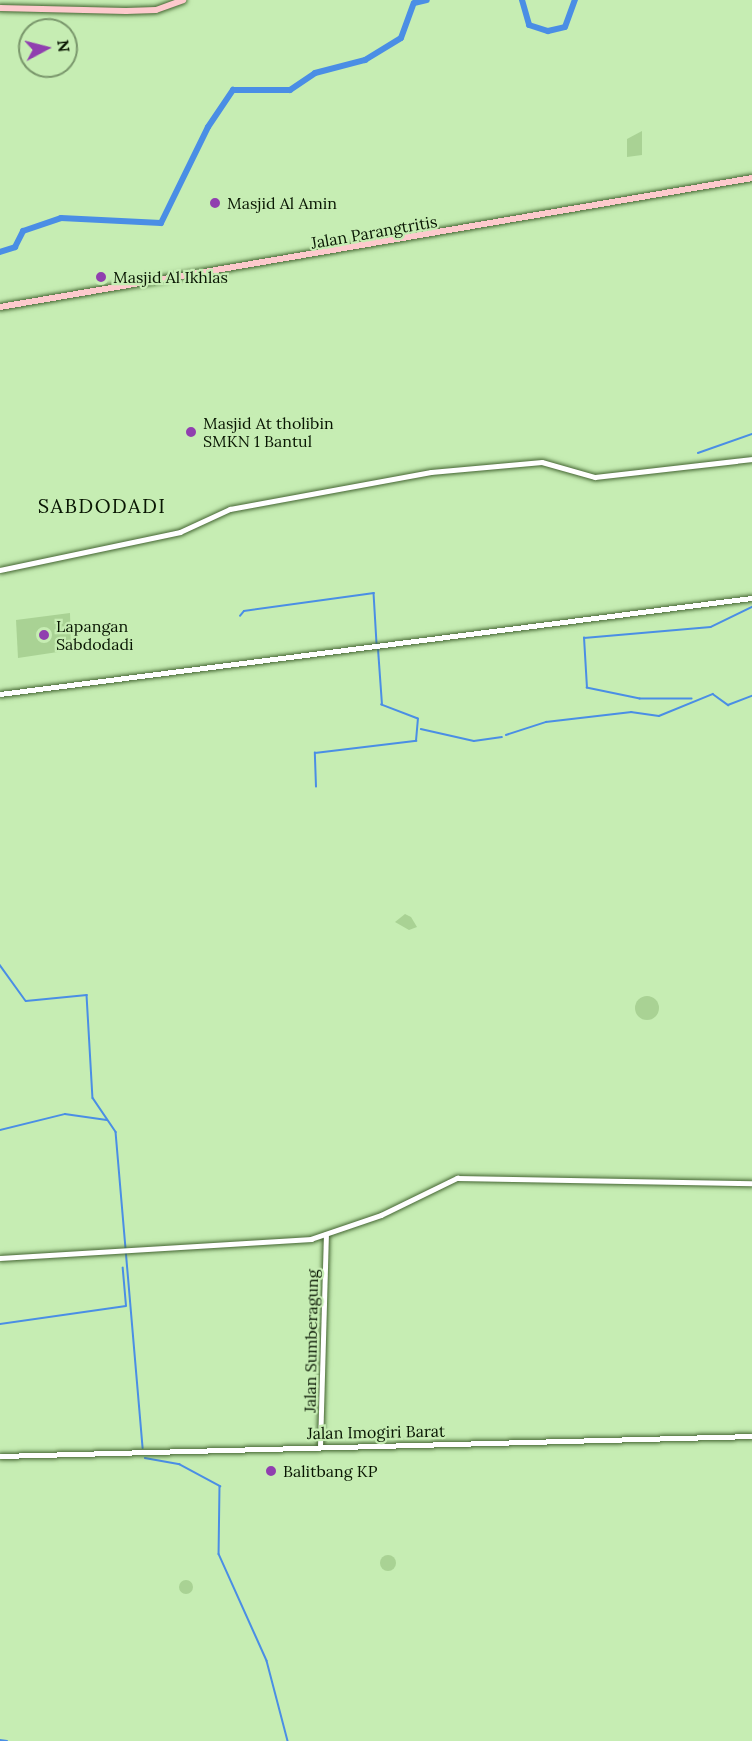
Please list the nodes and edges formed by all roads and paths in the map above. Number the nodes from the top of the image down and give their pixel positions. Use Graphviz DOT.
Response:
graph roads {
  1 [pos="183,0"];
  2 [pos="0,8"];
  3 [pos="752,178"];
  4 [pos="0,307"];
  5 [pos="752,459"];
  6 [pos="0,570"];
  7 [pos="752,598"];
  8 [pos="0,694"];
  9 [pos="752,1182"];
  10 [pos="326,1235"];
  11 [pos="0,1258"];
  12 [pos="752,1436"];
  13 [pos="320,1447"];
  14 [pos="0,1456"];
  1 -- 2 [label="main road"];
  3 -- 4 [label="main road, Jalan Parangtritis"];
  5 -- 6 [label="street"];
  7 -- 8 [label="street"];
  9 -- 10 [label="street"];
  10 -- 11 [label="street"];
  10 -- 13 [label="street, Jalan Sumberagung"];
  12 -- 13 [label="main road, Jalan Imogiri Barat"];
  13 -- 14 [label="main road, Jalan Imogiri Barat"];
}
